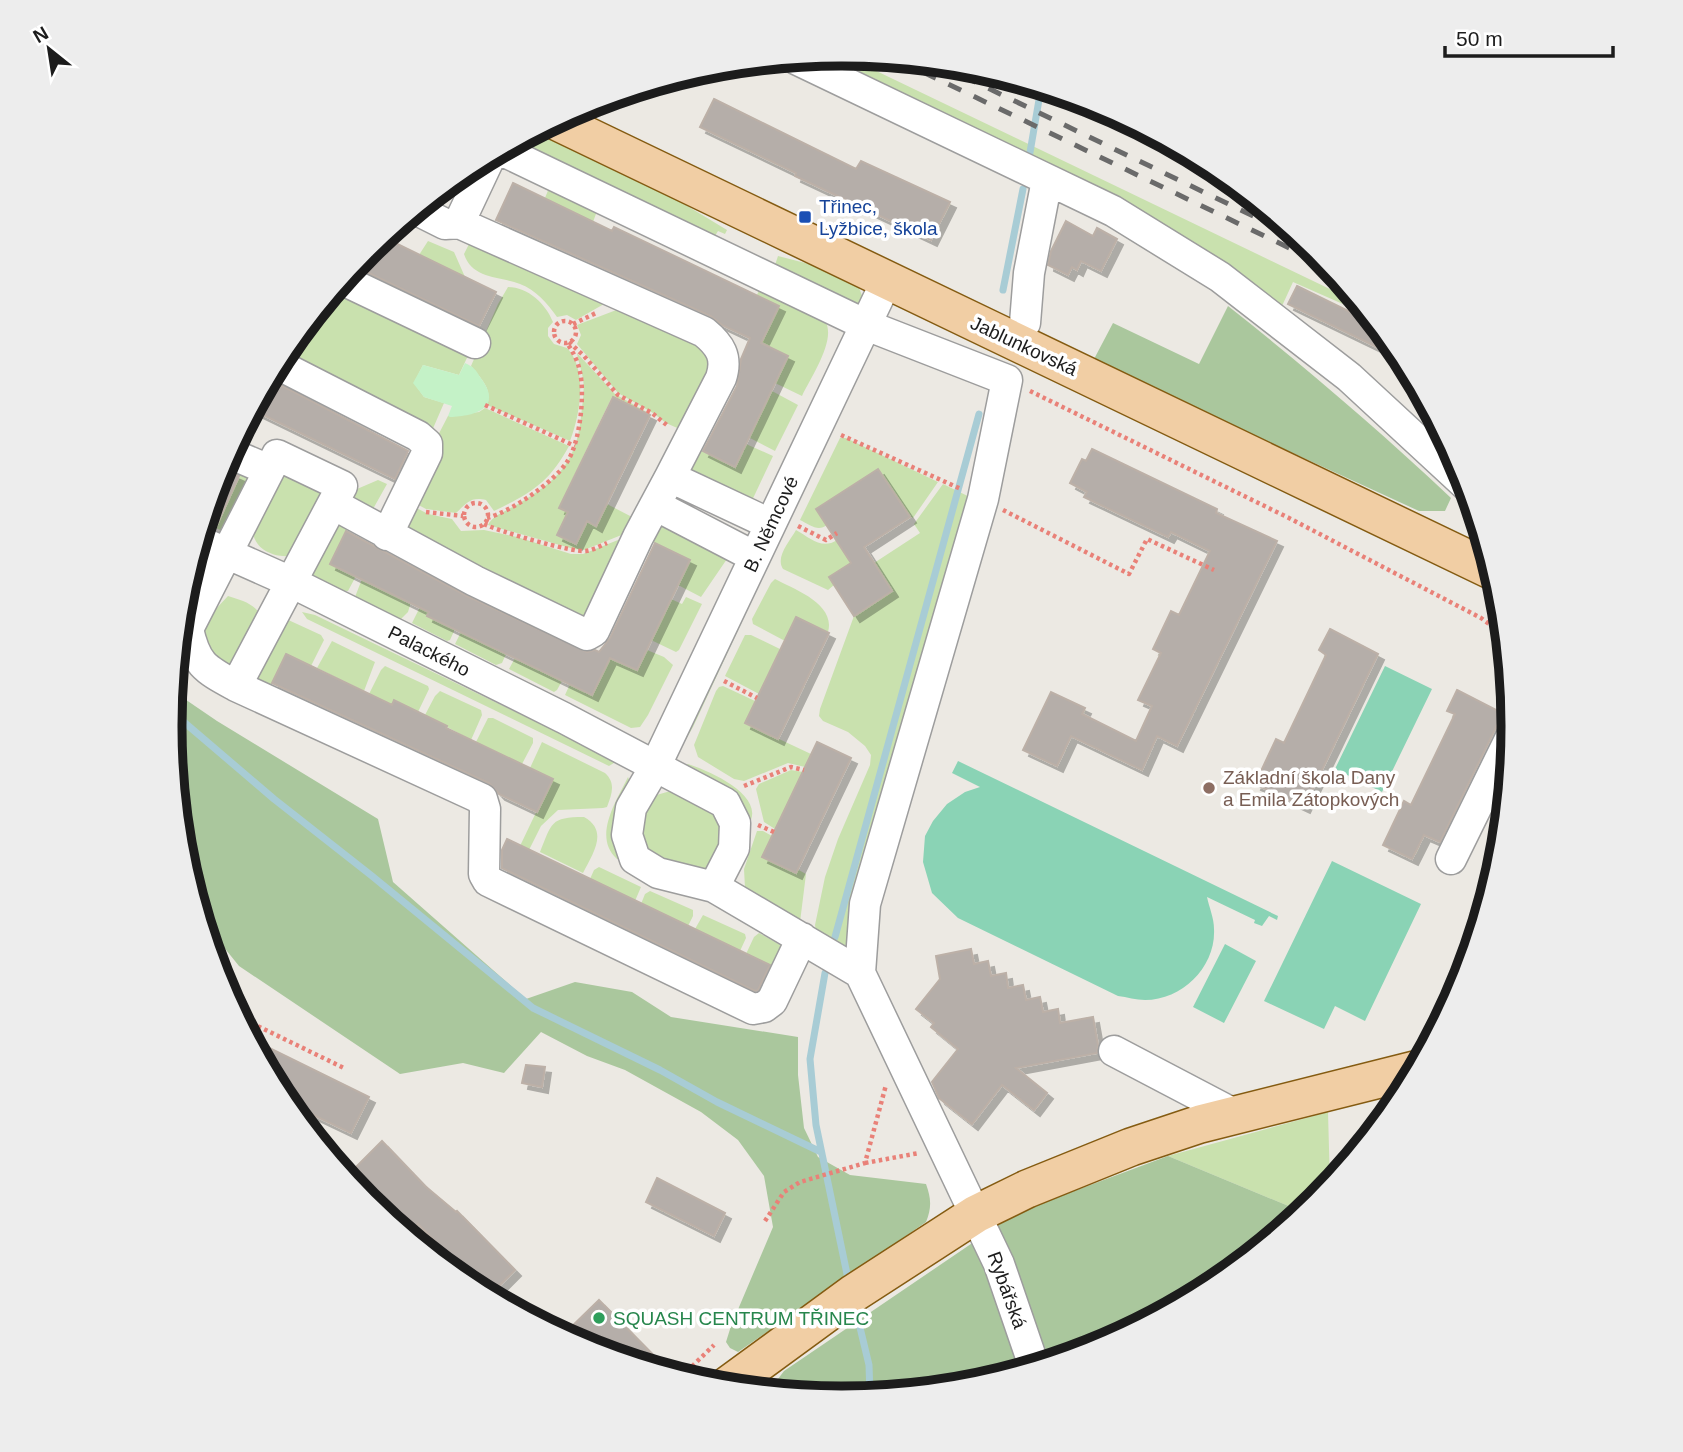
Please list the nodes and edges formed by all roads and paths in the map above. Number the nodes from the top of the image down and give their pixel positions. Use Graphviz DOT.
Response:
graph roads {
  1 [pos="813,67"];
  2 [pos="568,127"];
  3 [pos="512,155"];
  4 [pos="482,173"];
  5 [pos="1047,180"];
  6 [pos="426,215"];
  7 [pos="459,223"];
  8 [pos="887,280"];
  9 [pos="352,284"];
  10 [pos="1025,323"];
  11 [pos="866,325"];
  12 [pos="475,343"];
  13 [pos="568,343"];
  14 [pos="287,369"];
  15 [pos="1003,379"];
  16 [pos="485,405"];
  17 [pos="843,425"];
  18 [pos="839,433"];
  19 [pos="690,438"];
  20 [pos="833,444"];
  21 [pos="575,446"];
  22 [pos="239,457"];
  23 [pos="1449,469"];
  24 [pos="269,470"];
  25 [pos="670,477"];
  26 [pos="944,482"];
  27 [pos="404,499"];
  28 [pos="983,499"];
  29 [pos="333,504"];
  30 [pos="463,516"];
  31 [pos="649,517"];
  32 [pos="488,518"];
  33 [pos="484,524"];
  34 [pos="782,524"];
  35 [pos="837,533"];
  36 [pos="387,535"];
  37 [pos="207,545"];
  38 [pos="226,555"];
  39 [pos="755,557"];
  40 [pos="1481,565"];
  41 [pos="1214,570"];
  42 [pos="291,582"];
  43 [pos="196,593"];
  44 [pos="1493,627"];
  45 [pos="189,634"];
  46 [pos="720,679"];
  47 [pos="236,687"];
  48 [pos="757,698"];
  49 [pos="1500,759"];
  50 [pos="655,767"];
  51 [pos="804,770"];
  52 [pos="744,787"];
  53 [pos="757,813"];
  54 [pos="757,825"];
  55 [pos="774,832"];
  56 [pos="752,836"];
  57 [pos="1451,859"];
  58 [pos="714,887"];
  59 [pos="802,938"];
  60 [pos="860,973"];
  61 [pos="253,1024"];
  62 [pos="895,1047"];
  63 [pos="1115,1051"];
  64 [pos="346,1069"];
  65 [pos="1402,1073"];
  66 [pos="1236,1115"];
  67 [pos="945,1149"];
  68 [pos="865,1163"];
  69 [pos="976,1214"];
  70 [pos="765,1221"];
  71 [pos="714,1345"];
  72 [pos="1031,1357"];
  73 [pos="691,1368"];
  74 [pos="740,1377"];
  1 -- 5 [label="street"];
  2 -- 8 [label="main road, Jablunkovská"];
  3 -- 11 [label="street"];
  4 -- 7 [label="street"];
  5 -- 10 [label="street"];
  5 -- 23 [label="street"];
  6 -- 7 [label="street"];
  7 -- 19 [label="street"];
  8 -- 11 [label="street, B. Němcové"];
  8 -- 40 [label="main road, Jablunkovská"];
  9 -- 12 [label="street"];
  11 -- 15 [label="street"];
  11 -- 34 [label="street, B. Němcové"];
  13 -- 13 [label="path"];
  13 -- 19 [label="path"];
  13 -- 21 [label="path"];
  14 -- 27 [label="street"];
  15 -- 28 [label="street"];
  15 -- 44 [label="path"];
  16 -- 21 [label="path"];
  17 -- 18 [label="path"];
  18 -- 20 [label="path"];
  18 -- 26 [label="path"];
  19 -- 25 [label="street"];
  21 -- 32 [label="path"];
  22 -- 24 [label="street"];
  24 -- 29 [label="street"];
  24 -- 38 [label="street"];
  25 -- 31 [label="street"];
  25 -- 34 [label="street"];
  27 -- 30 [label="path"];
  27 -- 36 [label="street"];
  28 -- 41 [label="path"];
  28 -- 60 [label="street"];
  29 -- 36 [label="street"];
  29 -- 42 [label="street"];
  30 -- 32 [label="path"];
  30 -- 33 [label="path"];
  31 -- 33 [label="path"];
  31 -- 36 [label="street"];
  31 -- 39 [label="street"];
  32 -- 33 [label="path"];
  34 -- 35 [label="path"];
  34 -- 39 [label="street, B. Němcové"];
  37 -- 38 [label="street, Palackého"];
  38 -- 42 [label="street, Palackého"];
  38 -- 43 [label="street"];
  39 -- 50 [label="street, B. Němcové"];
  42 -- 47 [label="street"];
  42 -- 50 [label="street, Palackého"];
  45 -- 47 [label="street"];
  46 -- 48 [label="path"];
  47 -- 59 [label="street"];
  49 -- 57 [label="street"];
  50 -- 58 [label="street"];
  50 -- 58 [label="street"];
  51 -- 52 [label="path"];
  53 -- 54 [label="path"];
  54 -- 55 [label="path"];
  54 -- 56 [label="path"];
  58 -- 59 [label="street"];
  59 -- 60 [label="street"];
  60 -- 62 [label="street, Rybářská"];
  61 -- 64 [label="path"];
  62 -- 67 [label="street, Rybářská"];
  62 -- 68 [label="path"];
  63 -- 66 [label="street"];
  65 -- 66 [label="main road"];
  66 -- 69 [label="main road"];
  67 -- 68 [label="path"];
  67 -- 69 [label="street, Rybářská"];
  68 -- 70 [label="path"];
  69 -- 72 [label="street, Rybářská"];
  69 -- 74 [label="main road"];
  71 -- 73 [label="path"];
}
